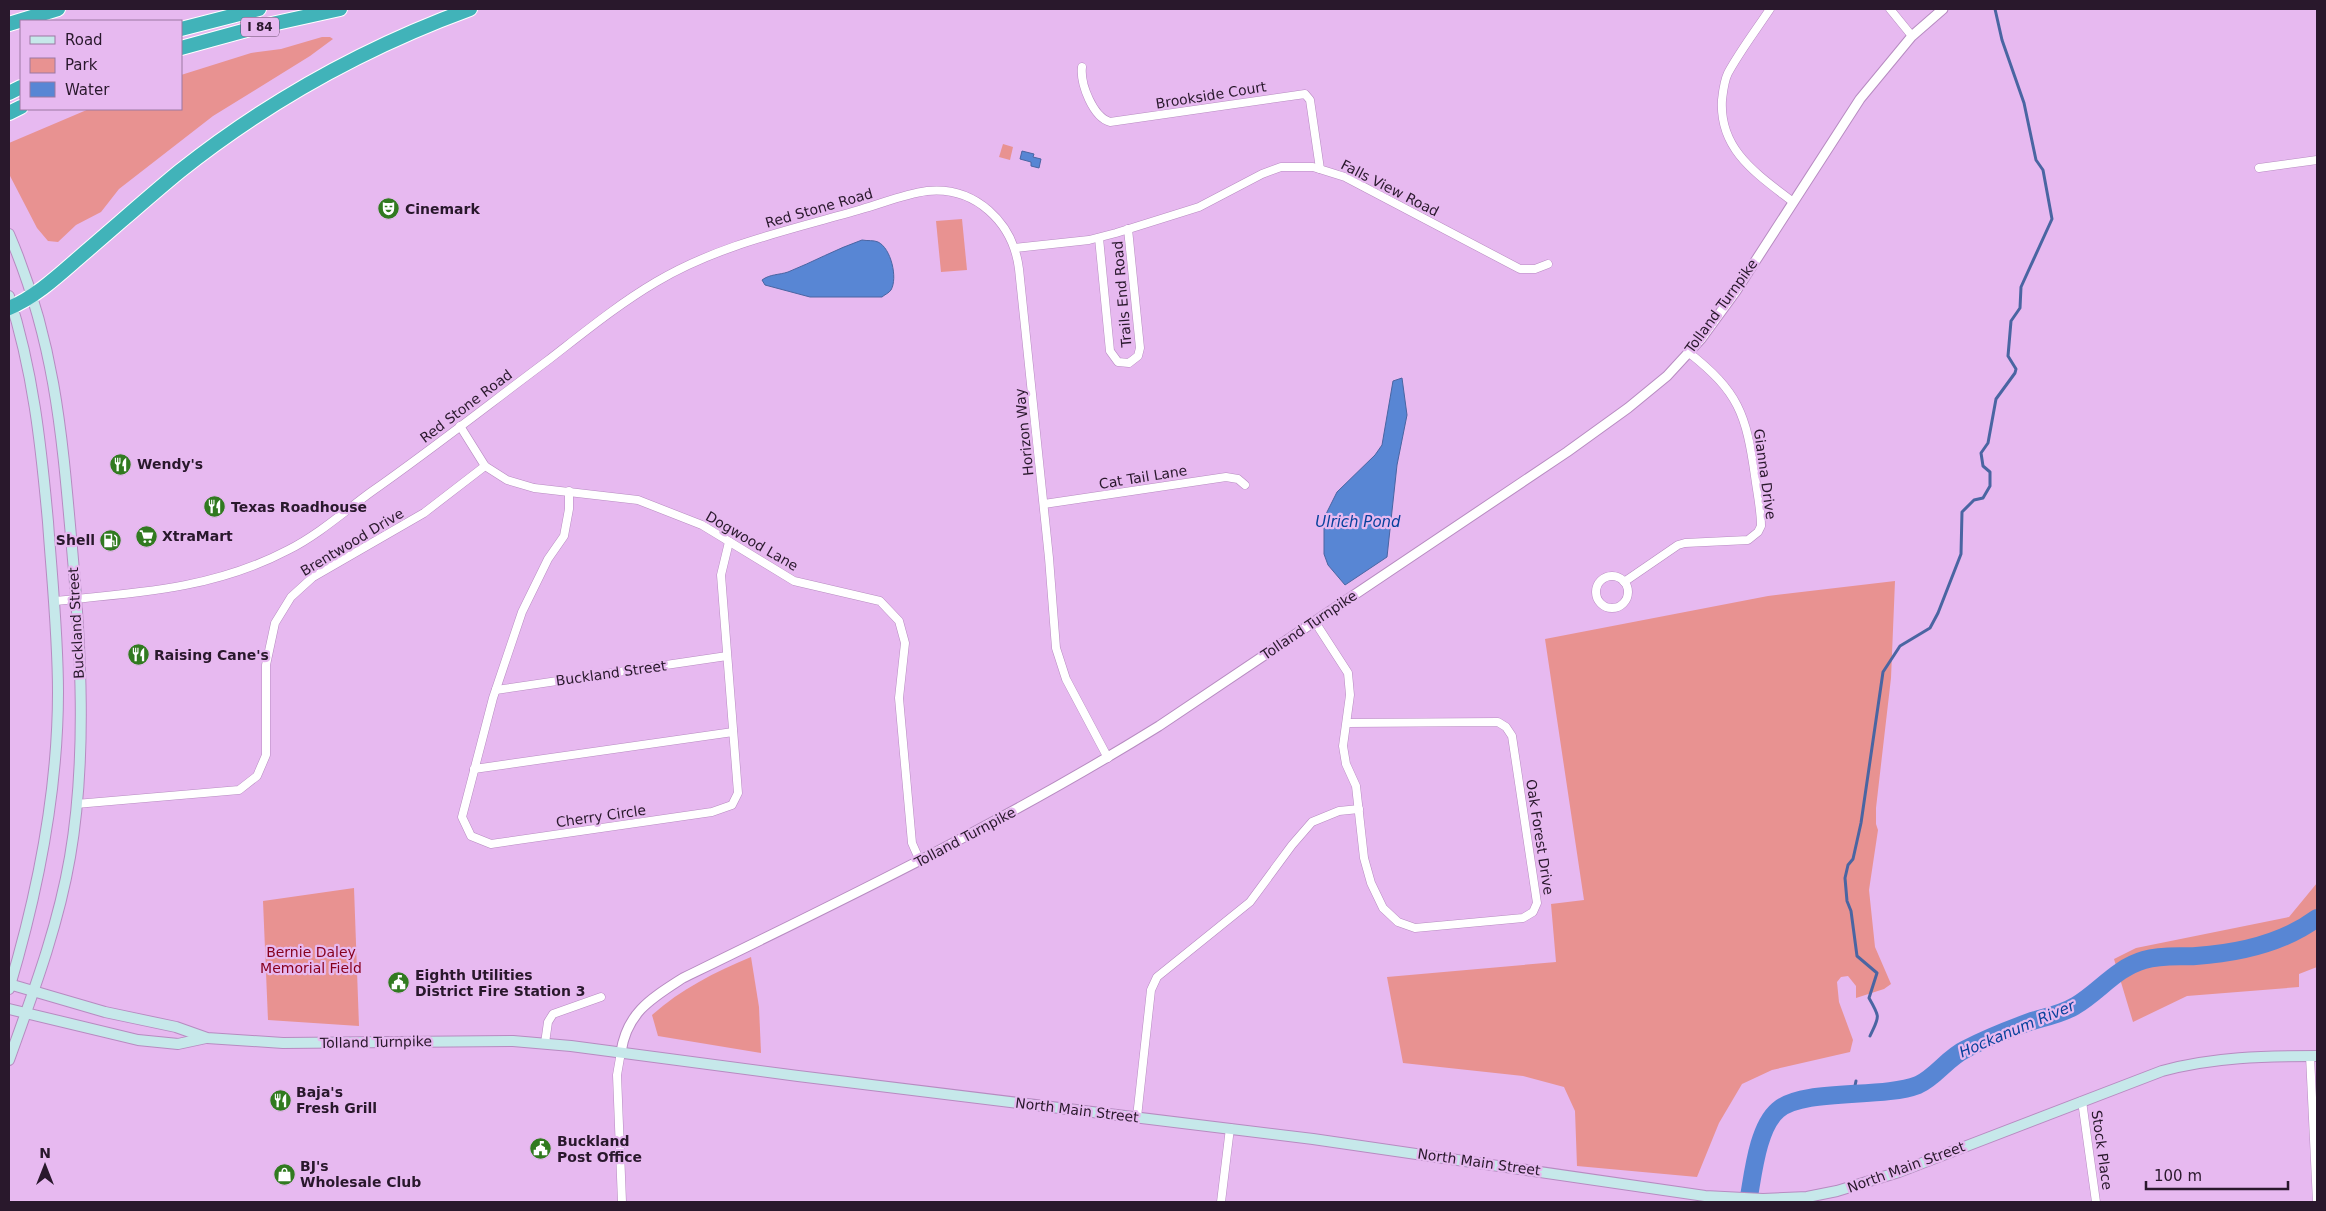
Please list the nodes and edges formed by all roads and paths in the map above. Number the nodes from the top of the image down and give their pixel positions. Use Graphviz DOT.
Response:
graph roads {
  1 [pos="58,9"];
  2 [pos="259,9"];
  3 [pos="340,9"];
  4 [pos="470,9"];
  5 [pos="1770,9"];
  6 [pos="1890,9"];
  7 [pos="1943,9"];
  8 [pos="22,20"];
  9 [pos="182,29"];
  10 [pos="1912,36"];
  11 [pos="182,48"];
  12 [pos="1082,67"];
  13 [pos="2317,160"];
  14 [pos="2259,168"];
  15 [pos="1320,169"];
  16 [pos="885,202"];
  17 [pos="1793,202"];
  18 [pos="1128,229"];
  19 [pos="9,234"];
  20 [pos="1099,238"];
  21 [pos="1015,248"];
  22 [pos="1548,264"];
  23 [pos="32,295"];
  24 [pos="10,304"];
  25 [pos="1688,352"];
  26 [pos="460,426"];
  27 [pos="485,466"];
  28 [pos="1245,485"];
  29 [pos="569,491"];
  30 [pos="1044,504"];
  31 [pos="729,542"];
  32 [pos="1624,582"];
  33 [pos="76,598"];
  34 [pos="54,600"];
  35 [pos="1315,622"];
  36 [pos="727,656"];
  37 [pos="496,690"];
  38 [pos="1347,723"];
  39 [pos="733,732"];
  40 [pos="1108,758"];
  41 [pos="474,769"];
  42 [pos="76,804"];
  43 [pos="1359,809"];
  44 [pos="920,861"];
  45 [pos="9,986"];
  46 [pos="34,991"];
  47 [pos="601,997"];
  48 [pos="9,1009"];
  49 [pos="26,1014"];
  50 [pos="207,1038"];
  51 [pos="545,1043"];
  52 [pos="621,1052"];
  53 [pos="2314,1056"];
  54 [pos="9,1060"];
  55 [pos="2082,1101"];
  56 [pos="1137,1117"];
  57 [pos="1230,1128"];
  58 [pos="622,1202"];
  59 [pos="1221,1202"];
  60 [pos="2096,1202"];
  61 [pos="2317,1202"];
  1 -- 8 [label="highway"];
  2 -- 9 [label="highway"];
  3 -- 11 [label="highway, I 84"];
  4 -- 23 [label="highway"];
  5 -- 17 [label="street"];
  6 -- 10 [label="street"];
  7 -- 10 [label="street, Tolland Turnpike"];
  10 -- 17 [label="street, Tolland Turnpike"];
  12 -- 15 [label="street, Brookside Court"];
  13 -- 14 [label="street"];
  15 -- 18 [label="street, Falls View Road"];
  15 -- 22 [label="street, Falls View Road"];
  16 -- 21 [label="street, Horizon Way"];
  16 -- 26 [label="street, Red Stone Road"];
  17 -- 25 [label="street, Tolland Turnpike"];
  18 -- 20 [label="street, Falls View Road"];
  18 -- 20 [label="street, Trails End Road"];
  19 -- 23 [label="main road, Buckland Street"];
  20 -- 21 [label="street, Falls View Road"];
  21 -- 30 [label="street, Horizon Way"];
  23 -- 24 [label="highway"];
  23 -- 33 [label="main road, Buckland Street"];
  24 -- 34 [label="main road, Buckland Street"];
  25 -- 32 [label="street, Gianna Drive"];
  25 -- 35 [label="street, Tolland Turnpike"];
  26 -- 27 [label="street, Dogwood Lane"];
  26 -- 33 [label="street, Red Stone Road"];
  27 -- 29 [label="street, Dogwood Lane"];
  27 -- 42 [label="street, Brentwood Drive"];
  28 -- 30 [label="street, Cat Tail Lane"];
  29 -- 31 [label="street, Dogwood Lane"];
  29 -- 37 [label="street, Cherry Circle"];
  30 -- 40 [label="street, Horizon Way"];
  31 -- 36 [label="street, Cherry Circle"];
  31 -- 44 [label="street, Dogwood Lane"];
  32 -- 32 [label="street"];
  33 -- 34 [label="street, Red Stone Road"];
  33 -- 42 [label="main road, Buckland Street"];
  34 -- 45 [label="main road, Buckland Street"];
  35 -- 38 [label="street, Oak Forest Drive"];
  35 -- 40 [label="street, Tolland Turnpike"];
  36 -- 37 [label="street, Buckland Street"];
  36 -- 39 [label="street, Cherry Circle"];
  37 -- 41 [label="street, Cherry Circle"];
  38 -- 43 [label="street, Oak Forest Drive"];
  38 -- 43 [label="street, Oak Forest Drive"];
  39 -- 41 [label="street"];
  39 -- 41 [label="street, Cherry Circle"];
  40 -- 44 [label="street, Tolland Turnpike"];
  42 -- 46 [label="main road, Buckland Street"];
  43 -- 56 [label="street"];
  44 -- 52 [label="street, Tolland Turnpike"];
  45 -- 46 [label="main road, Tolland Turnpike"];
  46 -- 49 [label="main road, Buckland Street"];
  46 -- 50 [label="main road, Tolland Turnpike"];
  47 -- 51 [label="street"];
  48 -- 49 [label="main road, Tolland Turnpike"];
  49 -- 50 [label="main road, Tolland Turnpike"];
  49 -- 54 [label="main road, Buckland Street"];
  50 -- 51 [label="main road, Tolland Turnpike"];
  51 -- 52 [label="main road, Tolland Turnpike"];
  52 -- 56 [label="main road, North Main Street"];
  52 -- 58 [label="street"];
  53 -- 55 [label="main road, North Main Street"];
  53 -- 61 [label="street"];
  55 -- 57 [label="main road, North Main Street"];
  55 -- 60 [label="street, Stock Place"];
  56 -- 57 [label="main road, North Main Street"];
  57 -- 59 [label="street"];
}
